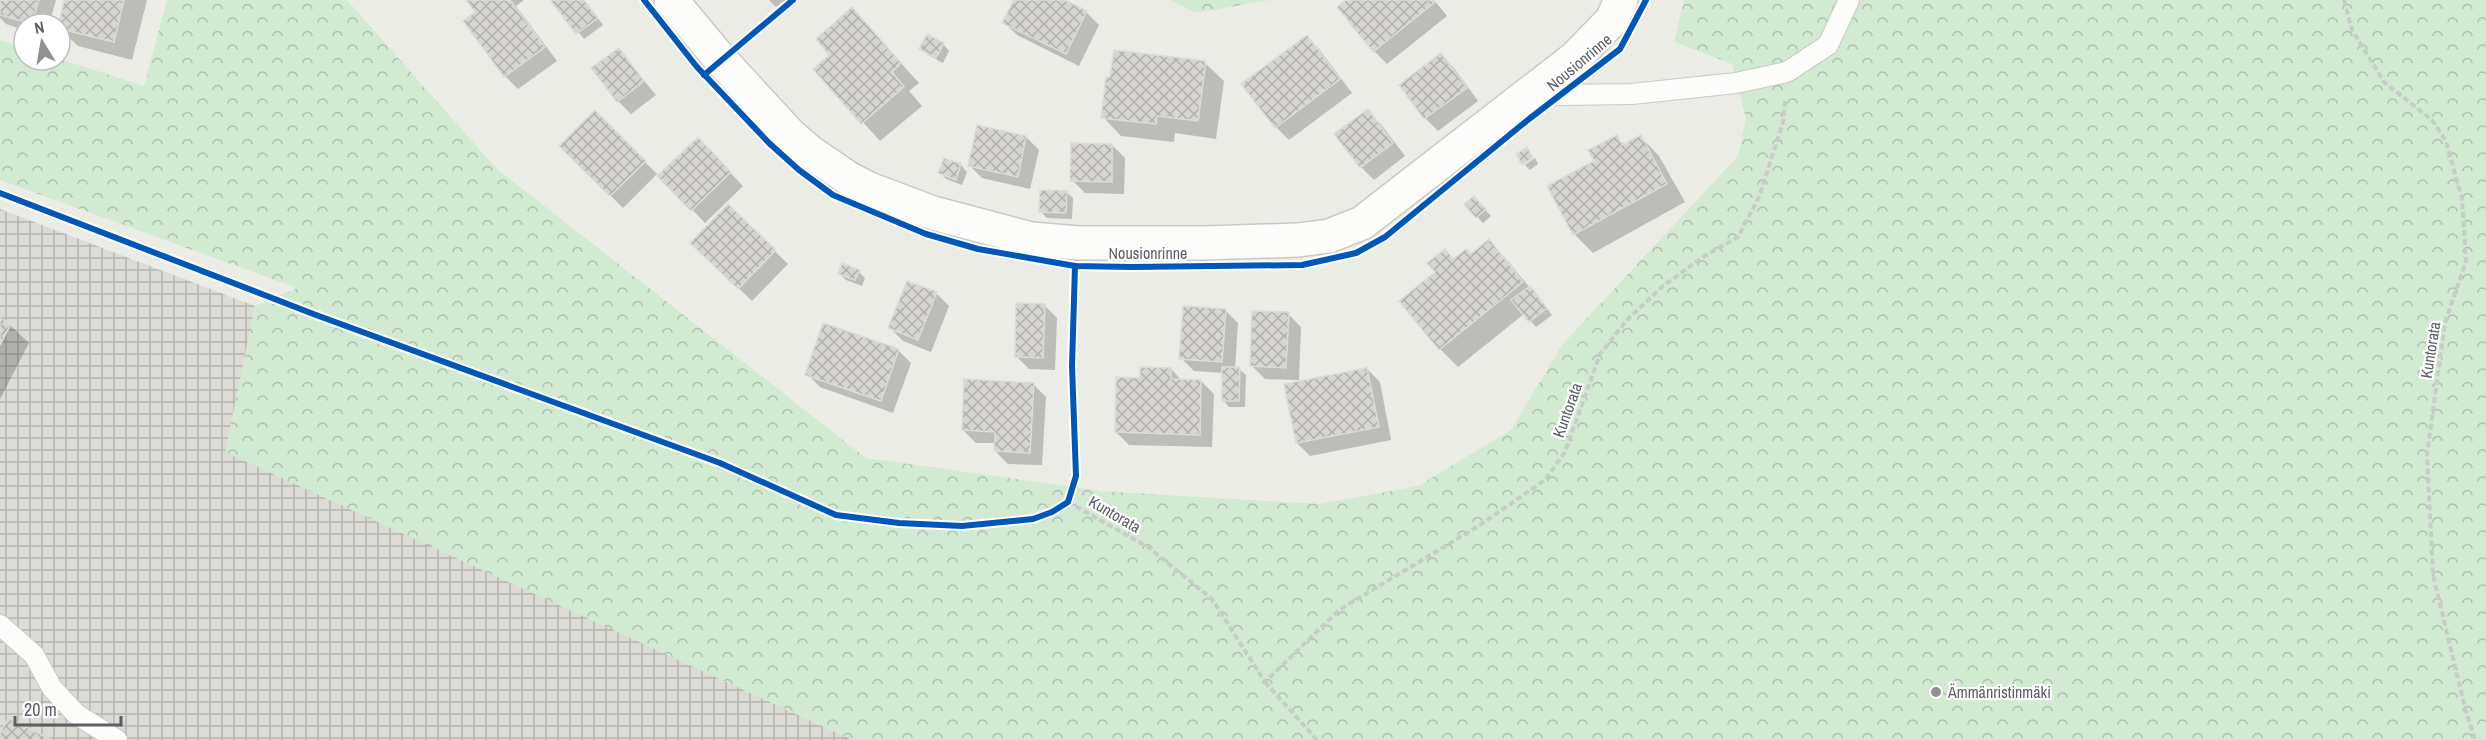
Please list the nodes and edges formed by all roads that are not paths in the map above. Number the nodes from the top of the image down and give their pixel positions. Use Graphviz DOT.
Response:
graph roads {
  1 [pos="671,0"];
  2 [pos="1621,0"];
  3 [pos="1849,0"];
  4 [pos="1533,91"];
  5 [pos="0,625"];
  6 [pos="117,740"];
  1 -- 4 [label="street, Nousionrinne"];
  2 -- 4 [label="street, Nousionrinne"];
  3 -- 4 [label="lane"];
  5 -- 6 [label="lane"];
}
